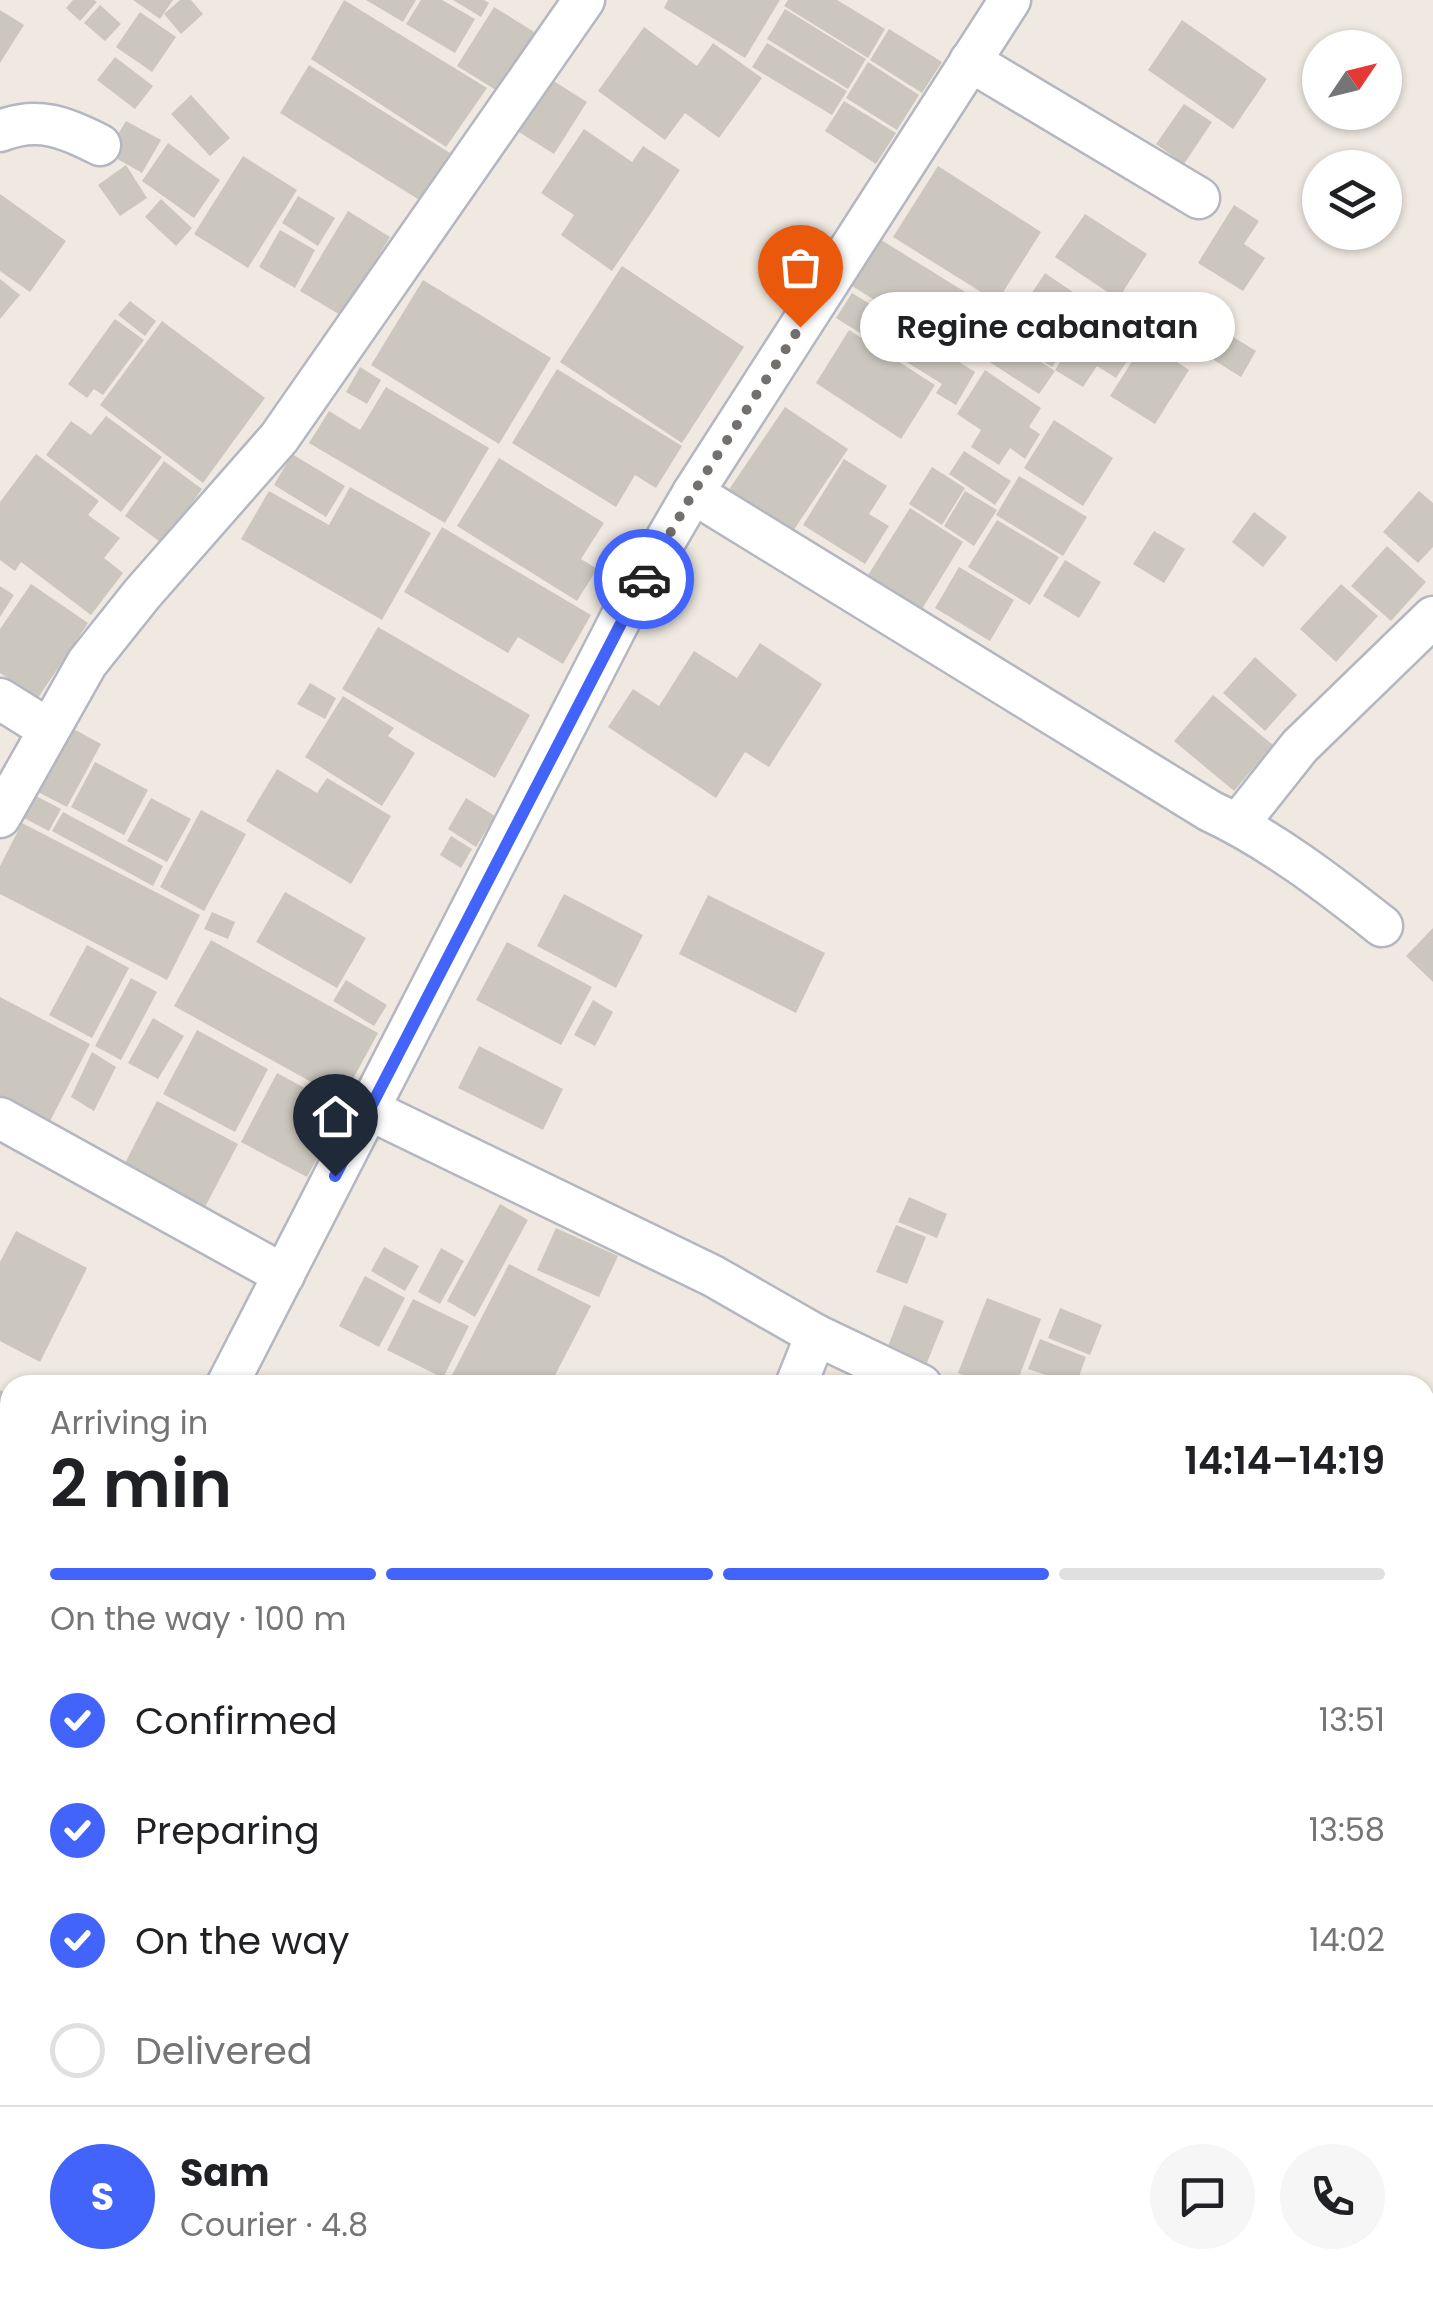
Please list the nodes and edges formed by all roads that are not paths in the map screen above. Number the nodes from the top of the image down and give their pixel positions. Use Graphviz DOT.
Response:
graph roads {
  1 [pos="584,0"];
  2 [pos="1010,0"];
  3 [pos="970,61"];
  4 [pos="0,131"];
  5 [pos="100,145"];
  6 [pos="1199,198"];
  7 [pos="693,493"];
  8 [pos="1433,617"];
  9 [pos="0,699"];
  10 [pos="48,729"];
  11 [pos="0,816"];
  12 [pos="1238,824"];
  13 [pos="1382,926"];
  14 [pos="370,1110"];
  15 [pos="0,1118"];
  16 [pos="284,1275"];
  17 [pos="816,1335"];
  18 [pos="232,1375"];
  19 [pos="800,1375"];
  20 [pos="901,1375"];
  1 -- 10 [label="street"];
  2 -- 3 [label="street"];
  3 -- 6 [label="street"];
  3 -- 7 [label="street"];
  4 -- 5 [label="street"];
  7 -- 12 [label="street"];
  7 -- 14 [label="street"];
  8 -- 12 [label="street"];
  9 -- 10 [label="street"];
  10 -- 11 [label="street"];
  12 -- 13 [label="street"];
  14 -- 16 [label="street"];
  14 -- 17 [label="street"];
  15 -- 16 [label="street"];
  16 -- 18 [label="street"];
  17 -- 19 [label="street"];
  17 -- 20 [label="street"];
}
